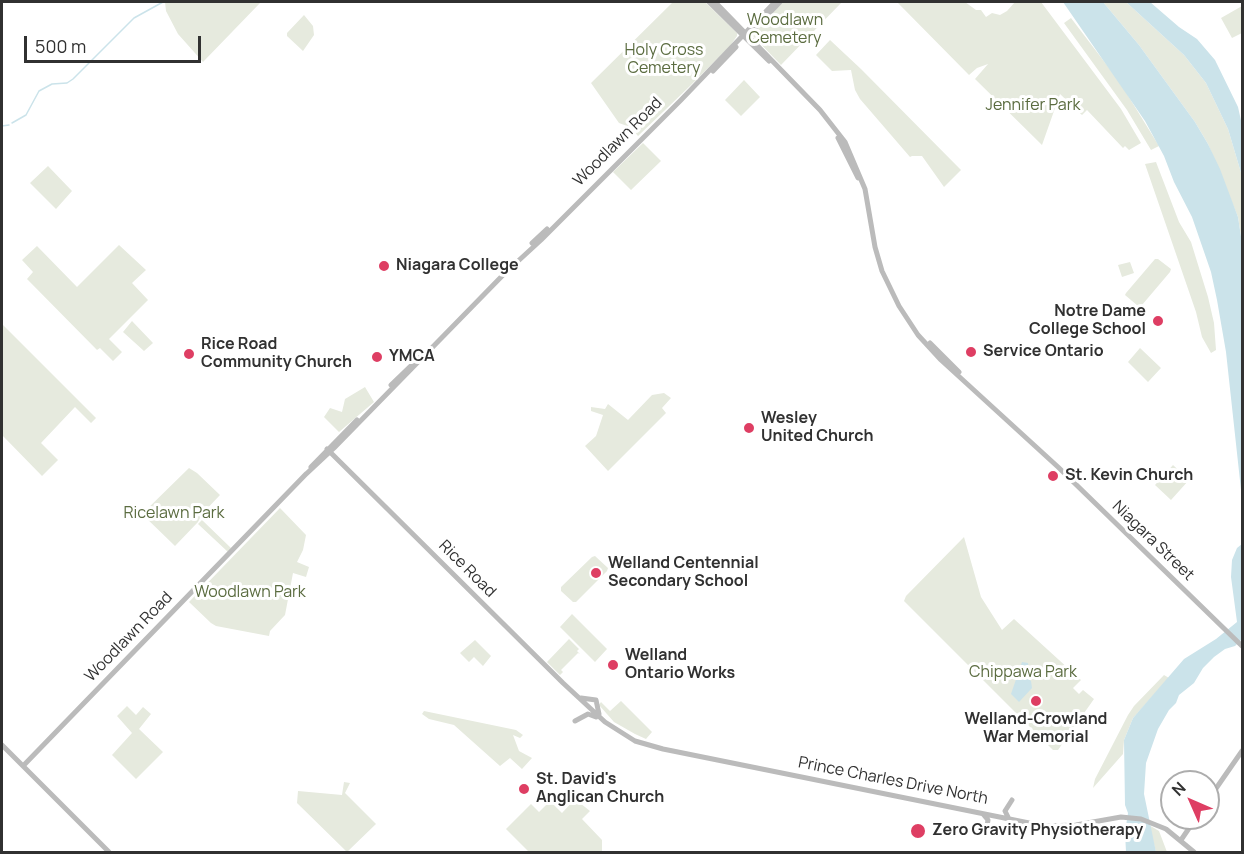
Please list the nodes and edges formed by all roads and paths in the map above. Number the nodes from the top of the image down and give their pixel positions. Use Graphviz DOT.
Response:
graph roads {
  1 [pos="709,2"];
  2 [pos="715,2"];
  3 [pos="775,2"];
  4 [pos="780,2"];
  5 [pos="764,13"];
  6 [pos="731,18"];
  7 [pos="745,36"];
  8 [pos="329,451"];
  9 [pos="1241,644"];
  10 [pos="579,697"];
  11 [pos="597,699"];
  12 [pos="589,707"];
  13 [pos="575,721"];
  14 [pos="605,722"];
  15 [pos="2,745"];
  16 [pos="1242,751"];
  17 [pos="23,766"];
  18 [pos="1220,783"];
  19 [pos="1012,800"];
  20 [pos="982,813"];
  21 [pos="1009,819"];
  22 [pos="987,826"];
  23 [pos="1186,830"];
  24 [pos="1188,830"];
  25 [pos="1172,832"];
  26 [pos="1181,840"];
  27 [pos="109,852"];
  28 [pos="1194,852"];
  1 -- 7 [label="main road, Niagara Street"];
  2 -- 6 [label="main road, Niagara Street"];
  3 -- 5 [label="main road, Woodlawn Road"];
  4 -- 7 [label="main road, Woodlawn Road"];
  5 -- 6 [label="main road"];
  5 -- 7 [label="main road, Woodlawn Road"];
  6 -- 7 [label="main road, Niagara Street"];
  7 -- 8 [label="main road, Woodlawn Road"];
  7 -- 9 [label="main road, Niagara Street"];
  8 -- 10 [label="main road, Rice Road"];
  8 -- 17 [label="main road, Woodlawn Road"];
  10 -- 11 [label="main road"];
  10 -- 12 [label="main road, Rice Road"];
  11 -- 12 [label="main road"];
  11 -- 14 [label="main road"];
  12 -- 14 [label="main road, Prince Charles Drive North"];
  13 -- 14 [label="main road"];
  14 -- 20 [label="main road, Prince Charles Drive North"];
  15 -- 17 [label="main road"];
  16 -- 18 [label="main road"];
  17 -- 27 [label="main road"];
  19 -- 21 [label="main road"];
  20 -- 21 [label="main road, Prince Charles Drive North"];
  20 -- 22 [label="main road"];
  21 -- 25 [label="main road, Prince Charles Drive North"];
  23 -- 25 [label="main road"];
  24 -- 26 [label="main road"];
  25 -- 26 [label="main road, Prince Charles Drive North"];
  26 -- 28 [label="main road, Prince Charles Drive North"];
}
